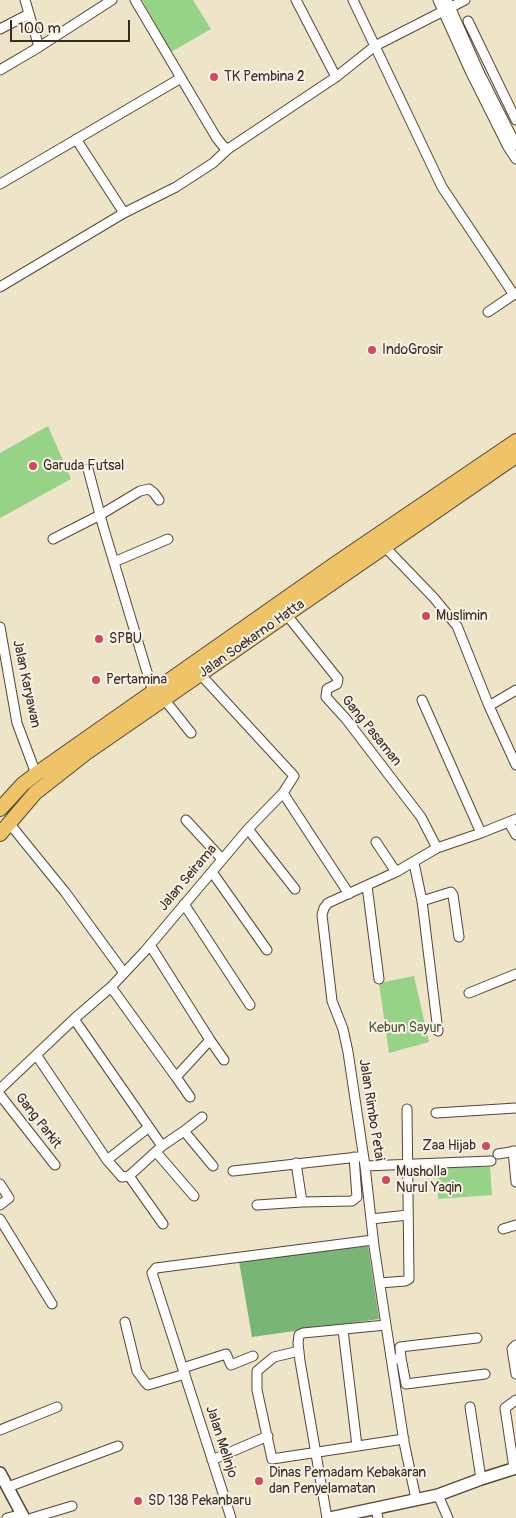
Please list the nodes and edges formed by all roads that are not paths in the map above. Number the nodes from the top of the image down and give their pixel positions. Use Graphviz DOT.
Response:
graph roads {
  1 [pos="25,0"];
  2 [pos="112,0"];
  3 [pos="135,0"];
  4 [pos="296,0"];
  5 [pos="353,0"];
  6 [pos="438,0"];
  7 [pos="466,0"];
  8 [pos="447,6"];
  9 [pos="29,14"];
  10 [pos="468,21"];
  11 [pos="0,28"];
  12 [pos="375,46"];
  13 [pos="39,47"];
  14 [pos="492,69"];
  15 [pos="0,70"];
  16 [pos="480,74"];
  17 [pos="336,77"];
  18 [pos="181,78"];
  19 [pos="516,120"];
  20 [pos="76,139"];
  21 [pos="515,142"];
  22 [pos="228,149"];
  23 [pos="516,159"];
  24 [pos="0,184"];
  25 [pos="124,213"];
  26 [pos="0,287"];
  27 [pos="515,294"];
  28 [pos="488,312"];
  29 [pos="516,441"];
  30 [pos="516,456"];
  31 [pos="88,469"];
  32 [pos="159,500"];
  33 [pos="100,515"];
  34 [pos="53,539"];
  35 [pos="168,539"];
  36 [pos="384,546"];
  37 [pos="114,562"];
  38 [pos="335,564"];
  39 [pos="341,577"];
  40 [pos="286,614"];
  41 [pos="0,627"];
  42 [pos="201,675"];
  43 [pos="516,690"];
  44 [pos="159,695"];
  45 [pos="422,700"];
  46 [pos="489,706"];
  47 [pos="191,733"];
  48 [pos="516,765"];
  49 [pos="36,774"];
  50 [pos="283,793"];
  51 [pos="0,809"];
  52 [pos="186,820"];
  53 [pos="513,821"];
  54 [pos="4,829"];
  55 [pos="248,829"];
  56 [pos="481,833"];
  57 [pos="516,835"];
  58 [pos="376,842"];
  59 [pos="437,848"];
  60 [pos="222,859"];
  61 [pos="414,863"];
  62 [pos="212,872"];
  63 [pos="396,872"];
  64 [pos="367,886"];
  65 [pos="295,889"];
  66 [pos="349,894"];
  67 [pos="422,901"];
  68 [pos="184,904"];
  69 [pos="460,937"];
  70 [pos="150,945"];
  71 [pos="268,950"];
  72 [pos="124,973"];
  73 [pos="516,974"];
  74 [pos="379,979"];
  75 [pos="111,987"];
  76 [pos="469,993"];
  77 [pos="250,1005"];
  78 [pos="74,1019"];
  79 [pos="438,1032"];
  80 [pos="210,1040"];
  81 [pos="37,1056"];
  82 [pos="224,1060"];
  83 [pos="176,1077"];
  84 [pos="0,1089"];
  85 [pos="0,1095"];
  86 [pos="190,1097"];
  87 [pos="516,1108"];
  88 [pos="407,1109"];
  89 [pos="436,1112"];
  90 [pos="202,1117"];
  91 [pos="149,1127"];
  92 [pos="184,1131"];
  93 [pos="159,1149"];
  94 [pos="514,1151"];
  95 [pos="498,1154"];
  96 [pos="107,1160"];
  97 [pos="361,1160"];
  98 [pos="491,1161"];
  99 [pos="296,1163"];
  100 [pos="408,1164"];
  101 [pos="55,1165"];
  102 [pos="213,1166"];
  103 [pos="233,1171"];
  104 [pos="129,1176"];
  105 [pos="516,1182"];
  106 [pos="0,1184"];
  107 [pos="194,1196"];
  108 [pos="302,1202"];
  109 [pos="0,1205"];
  110 [pos="256,1205"];
  111 [pos="408,1215"];
  112 [pos="0,1219"];
  113 [pos="371,1219"];
  114 [pos="163,1224"];
  115 [pos="516,1225"];
  116 [pos="503,1229"];
  117 [pos="374,1240"];
  118 [pos="380,1282"];
  119 [pos="52,1304"];
  120 [pos="125,1322"];
  121 [pos="386,1326"];
  122 [pos="343,1330"];
  123 [pos="477,1338"];
  124 [pos="516,1345"];
  125 [pos="299,1352"];
  126 [pos="253,1356"];
  127 [pos="401,1358"];
  128 [pos="391,1360"];
  129 [pos="184,1371"];
  130 [pos="485,1374"];
  131 [pos="516,1374"];
  132 [pos="516,1400"];
  133 [pos="57,1407"];
  134 [pos="470,1407"];
  135 [pos="0,1430"];
  136 [pos="268,1436"];
  137 [pos="404,1439"];
  138 [pos="118,1446"];
  139 [pos="357,1446"];
  140 [pos="316,1453"];
  141 [pos="212,1460"];
  142 [pos="515,1468"];
  143 [pos="0,1473"];
  144 [pos="481,1478"];
  145 [pos="8,1487"];
  146 [pos="438,1495"];
  147 [pos="416,1499"];
  148 [pos="72,1506"];
  149 [pos="377,1514"];
  150 [pos="26,1517"];
  151 [pos="7,1518"];
  152 [pos="231,1518"];
  153 [pos="328,1518"];
  154 [pos="448,1518"];
  1 -- 9 [label="street"];
  2 -- 13 [label="street"];
  3 -- 18 [label="street"];
  4 -- 17 [label="street"];
  5 -- 12 [label="street"];
  6 -- 8 [label="street"];
  7 -- 8 [label="street"];
  8 -- 12 [label="street"];
  8 -- 16 [label="street"];
  8 -- 23 [label="street"];
  9 -- 11 [label="street"];
  9 -- 13 [label="street"];
  10 -- 14 [label="street"];
  12 -- 17 [label="street"];
  12 -- 27 [label="street"];
  13 -- 15 [label="street"];
  14 -- 16 [label="street"];
  14 -- 19 [label="street"];
  16 -- 21 [label="street"];
  17 -- 22 [label="street"];
  18 -- 20 [label="street"];
  18 -- 22 [label="street"];
  20 -- 24 [label="street"];
  20 -- 25 [label="street"];
  22 -- 25 [label="street"];
  25 -- 26 [label="street"];
  27 -- 28 [label="street"];
  29 -- 38 [label="main road, Jalan Soekarno Hatta"];
  30 -- 36 [label="main road, Jalan Soekarno Hatta"];
  31 -- 33 [label="street"];
  32 -- 33 [label="street"];
  33 -- 34 [label="street"];
  33 -- 37 [label="street"];
  35 -- 37 [label="street"];
  36 -- 39 [label="main road, Jalan Soekarno Hatta"];
  36 -- 46 [label="street"];
  37 -- 44 [label="street"];
  38 -- 39 [label="main road"];
  38 -- 44 [label="main road, Jalan Soekarno Hatta"];
  39 -- 40 [label="main road, Jalan Soekarno Hatta"];
  40 -- 42 [label="main road, Jalan Soekarno Hatta"];
  40 -- 59 [label="street, Gang Pasaman"];
  41 -- 49 [label="street, Jalan Karyawan"];
  42 -- 44 [label="main road, Jalan Soekarno Hatta"];
  42 -- 50 [label="street, Jalan Seirama"];
  43 -- 46 [label="street"];
  44 -- 47 [label="street"];
  44 -- 49 [label="main road, Jalan Soekarno Hatta"];
  44 -- 54 [label="main road, Jalan Soekarno Hatta"];
  45 -- 56 [label="street"];
  46 -- 48 [label="street"];
  49 -- 51 [label="main road, Jalan Soekarno Hatta"];
  50 -- 55 [label="street, Jalan Seirama"];
  50 -- 66 [label="street"];
  52 -- 60 [label="street"];
  53 -- 56 [label="street, Jalan Rimbo Petai"];
  53 -- 57 [label="street"];
  54 -- 72 [label="street"];
  55 -- 60 [label="street, Jalan Seirama"];
  55 -- 65 [label="street"];
  56 -- 59 [label="street, Jalan Rimbo Petai"];
  58 -- 63 [label="street"];
  59 -- 61 [label="street, Jalan Rimbo Petai"];
  60 -- 62 [label="street, Jalan Seirama"];
  61 -- 63 [label="street, Jalan Rimbo Petai"];
  61 -- 67 [label="street"];
  62 -- 68 [label="street, Jalan Seirama"];
  62 -- 71 [label="street"];
  63 -- 64 [label="street, Jalan Rimbo Petai"];
  64 -- 66 [label="street, Jalan Rimbo Petai"];
  64 -- 74 [label="street"];
  66 -- 97 [label="street, Jalan Rimbo Petai"];
  67 -- 69 [label="street"];
  67 -- 79 [label="street"];
  68 -- 70 [label="street, Jalan Seirama"];
  68 -- 77 [label="street"];
  70 -- 72 [label="street, Jalan Seirama"];
  70 -- 80 [label="street"];
  72 -- 75 [label="street, Jalan Seirama"];
  73 -- 76 [label="street"];
  75 -- 78 [label="street, Jalan Seirama"];
  75 -- 83 [label="street"];
  78 -- 81 [label="street, Jalan Seirama"];
  78 -- 91 [label="street"];
  80 -- 82 [label="street"];
  80 -- 83 [label="street"];
  81 -- 84 [label="street, Jalan Seirama"];
  81 -- 96 [label="street"];
  83 -- 86 [label="street"];
  85 -- 101 [label="street, Gang Parkit"];
  87 -- 89 [label="street"];
  88 -- 100 [label="street"];
  90 -- 92 [label="street"];
  91 -- 93 [label="street"];
  91 -- 96 [label="street"];
  92 -- 93 [label="street"];
  92 -- 102 [label="street"];
  93 -- 104 [label="street"];
  93 -- 107 [label="street"];
  94 -- 95 [label="street"];
  94 -- 105 [label="street"];
  96 -- 104 [label="street"];
  97 -- 99 [label="street"];
  97 -- 100 [label="street"];
  97 -- 108 [label="street"];
  97 -- 113 [label="street, Jalan Rimbo Petai"];
  98 -- 100 [label="street"];
  99 -- 103 [label="street"];
  99 -- 108 [label="street"];
  100 -- 111 [label="street"];
  104 -- 114 [label="street"];
  106 -- 109 [label="street"];
  108 -- 110 [label="street"];
  111 -- 113 [label="street"];
  111 -- 118 [label="street"];
  112 -- 119 [label="street"];
  113 -- 117 [label="street, Jalan Rimbo Petai"];
  115 -- 116 [label="street"];
  117 -- 118 [label="street, Jalan Rimbo Petai"];
  117 -- 129 [label="street, Jalan Melinjo"];
  118 -- 121 [label="street, Jalan Rimbo Petai"];
  120 -- 129 [label="street"];
  121 -- 122 [label="street"];
  121 -- 128 [label="street, Jalan Rimbo Petai"];
  122 -- 125 [label="street"];
  122 -- 139 [label="street"];
  123 -- 127 [label="street"];
  124 -- 131 [label="street"];
  125 -- 136 [label="street"];
  125 -- 140 [label="street"];
  126 -- 129 [label="street"];
  127 -- 128 [label="street"];
  127 -- 130 [label="street"];
  128 -- 137 [label="street, Jalan Rimbo Petai"];
  129 -- 141 [label="street, Jalan Melinjo"];
  132 -- 142 [label="street"];
  133 -- 135 [label="street"];
  134 -- 144 [label="street"];
  136 -- 140 [label="street"];
  136 -- 141 [label="street"];
  137 -- 139 [label="street"];
  137 -- 147 [label="street, Jalan Rimbo Petai"];
  138 -- 145 [label="street"];
  139 -- 140 [label="street"];
  140 -- 153 [label="street"];
  141 -- 152 [label="street, Jalan Melinjo"];
  142 -- 144 [label="street"];
  143 -- 145 [label="street"];
  144 -- 146 [label="street"];
  145 -- 150 [label="street"];
  146 -- 147 [label="street"];
  146 -- 154 [label="street"];
  147 -- 149 [label="street"];
  148 -- 150 [label="street"];
  149 -- 153 [label="street"];
  150 -- 151 [label="street"];
}
